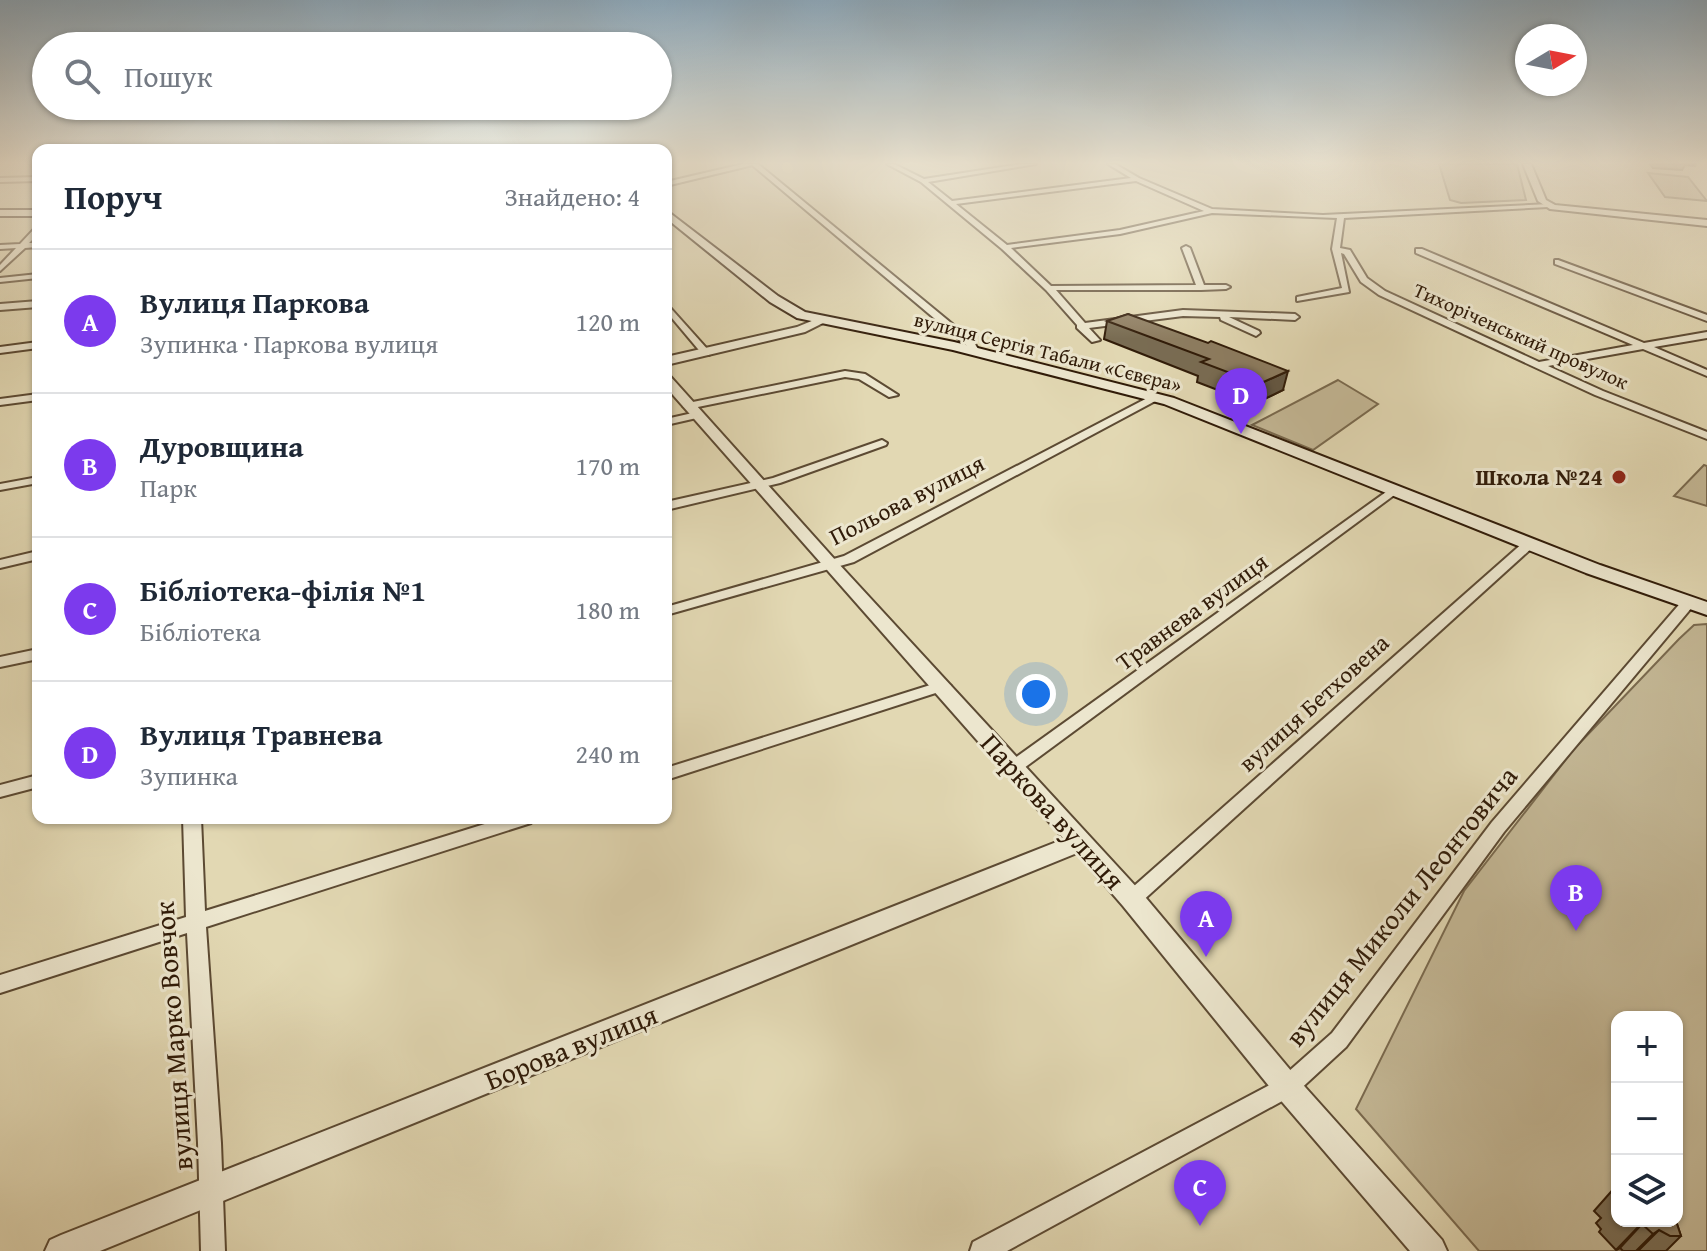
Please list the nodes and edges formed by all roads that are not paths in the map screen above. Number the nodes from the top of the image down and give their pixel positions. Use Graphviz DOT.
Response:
graph roads {
  1 [pos="678,222"];
  2 [pos="824,222"];
  3 [pos="975,222"];
  4 [pos="1162,222"];
  5 [pos="1340,222"];
  6 [pos="32,236"];
  7 [pos="32,245"];
  8 [pos="21,246"];
  9 [pos="0,247"];
  10 [pos="1005,247"];
  11 [pos="1186,248"];
  12 [pos="1336,249"];
  13 [pos="1419,251"];
  14 [pos="1558,262"];
  15 [pos="0,269"];
  16 [pos="32,277"];
  17 [pos="0,280"];
  18 [pos="1226,287"];
  19 [pos="1049,288"];
  20 [pos="1201,288"];
  21 [pos="1300,299"];
  22 [pos="32,304"];
  23 [pos="0,307"];
  24 [pos="672,314"];
  25 [pos="1217,316"];
  26 [pos="1295,317"];
  27 [pos="1707,318"];
  28 [pos="819,321"];
  29 [pos="1080,326"];
  30 [pos="1256,333"];
  31 [pos="1707,335"];
  32 [pos="1095,340"];
  33 [pos="32,346"];
  34 [pos="1641,346"];
  35 [pos="0,350"];
  36 [pos="975,352"];
  37 [pos="706,353"];
  38 [pos="672,360"];
  39 [pos="1541,364"];
  40 [pos="1707,373"];
  41 [pos="672,386"];
  42 [pos="893,395"];
  43 [pos="1155,397"];
  44 [pos="32,398"];
  45 [pos="0,402"];
  46 [pos="692,410"];
  47 [pos="672,419"];
  48 [pos="1707,436"];
  49 [pos="882,443"];
  50 [pos="32,481"];
  51 [pos="760,484"];
  52 [pos="0,487"];
  53 [pos="1393,491"];
  54 [pos="672,505"];
  55 [pos="1529,544"];
  56 [pos="32,556"];
  57 [pos="0,564"];
  58 [pos="831,566"];
  59 [pos="1688,603"];
  60 [pos="672,609"];
  61 [pos="1707,609"];
  62 [pos="32,655"];
  63 [pos="0,662"];
  64 [pos="943,686"];
  65 [pos="1014,767"];
  66 [pos="672,772"];
  67 [pos="32,783"];
  68 [pos="0,791"];
  69 [pos="192,824"];
  70 [pos="506,824"];
  71 [pos="1081,842"];
  72 [pos="1132,899"];
  73 [pos="194,922"];
  74 [pos="0,984"];
  75 [pos="1287,1087"];
  76 [pos="212,1192"];
  77 [pos="61,1251"];
  78 [pos="213,1251"];
  79 [pos="982,1251"];
  80 [pos="1431,1251"];
  1 -- 28 [label="main road, вулиця Сергія Табали «Сєвєра»"];
  2 -- 36 [label="street"];
  3 -- 10 [label="street"];
  4 -- 10 [label="street"];
  5 -- 12 [label="street"];
  6 -- 8 [label="street"];
  7 -- 8 [label="street"];
  8 -- 9 [label="street"];
  8 -- 15 [label="street"];
  10 -- 19 [label="street"];
  11 -- 20 [label="street"];
  12 -- 21 [label="street"];
  12 -- 39 [label="street, Тихоріченський провулок"];
  13 -- 34 [label="street"];
  14 -- 27 [label="street"];
  16 -- 17 [label="street"];
  18 -- 20 [label="street"];
  19 -- 20 [label="street"];
  19 -- 29 [label="street"];
  22 -- 23 [label="street"];
  24 -- 37 [label="street"];
  25 -- 26 [label="street"];
  25 -- 29 [label="street"];
  25 -- 30 [label="street"];
  28 -- 36 [label="main road, вулиця Сергія Табали «Сєвєра»"];
  28 -- 37 [label="street"];
  29 -- 32 [label="street"];
  31 -- 34 [label="street"];
  33 -- 35 [label="street"];
  34 -- 39 [label="street"];
  34 -- 40 [label="street"];
  36 -- 43 [label="main road, вулиця Сергія Табали «Сєвєра»"];
  37 -- 38 [label="street"];
  39 -- 48 [label="street, Тихоріченський провулок"];
  41 -- 46 [label="street, Паркова вулиця"];
  42 -- 46 [label="street"];
  43 -- 53 [label="main road, вулиця Сергія Табали «Сєвєра»"];
  43 -- 58 [label="street, Польова вулиця"];
  44 -- 45 [label="street"];
  46 -- 47 [label="street"];
  46 -- 51 [label="street, Паркова вулиця"];
  49 -- 51 [label="street"];
  50 -- 52 [label="street"];
  51 -- 54 [label="street"];
  51 -- 58 [label="street, Паркова вулиця"];
  53 -- 55 [label="main road, вулиця Сергія Табали «Сєвєра»"];
  53 -- 65 [label="street, Травнева вулиця"];
  55 -- 59 [label="main road, вулиця Сергія Табали «Сєвєра»"];
  55 -- 72 [label="street, вулиця Бетховена"];
  56 -- 57 [label="street"];
  58 -- 60 [label="street, Польова вулиця"];
  58 -- 64 [label="street, Паркова вулиця"];
  59 -- 61 [label="main road, вулиця Сергія Табали «Сєвєра»"];
  59 -- 75 [label="street, вулиця Миколи Леонтовича"];
  62 -- 63 [label="street"];
  64 -- 65 [label="street, Паркова вулиця"];
  64 -- 66 [label="street"];
  65 -- 71 [label="street, Паркова вулиця"];
  67 -- 68 [label="street"];
  69 -- 73 [label="street, вулиця Марко Вовчок"];
  70 -- 73 [label="street"];
  71 -- 72 [label="street, Паркова вулиця"];
  71 -- 76 [label="street, Борова вулиця"];
  72 -- 75 [label="street, Паркова вулиця"];
  73 -- 74 [label="street"];
  73 -- 76 [label="street, вулиця Марко Вовчок"];
  75 -- 79 [label="street, вулиця Миколи Леонтовича"];
  75 -- 80 [label="street, Паркова вулиця"];
  76 -- 77 [label="street, Борова вулиця"];
  76 -- 78 [label="street, вулиця Марко Вовчок"];
}
